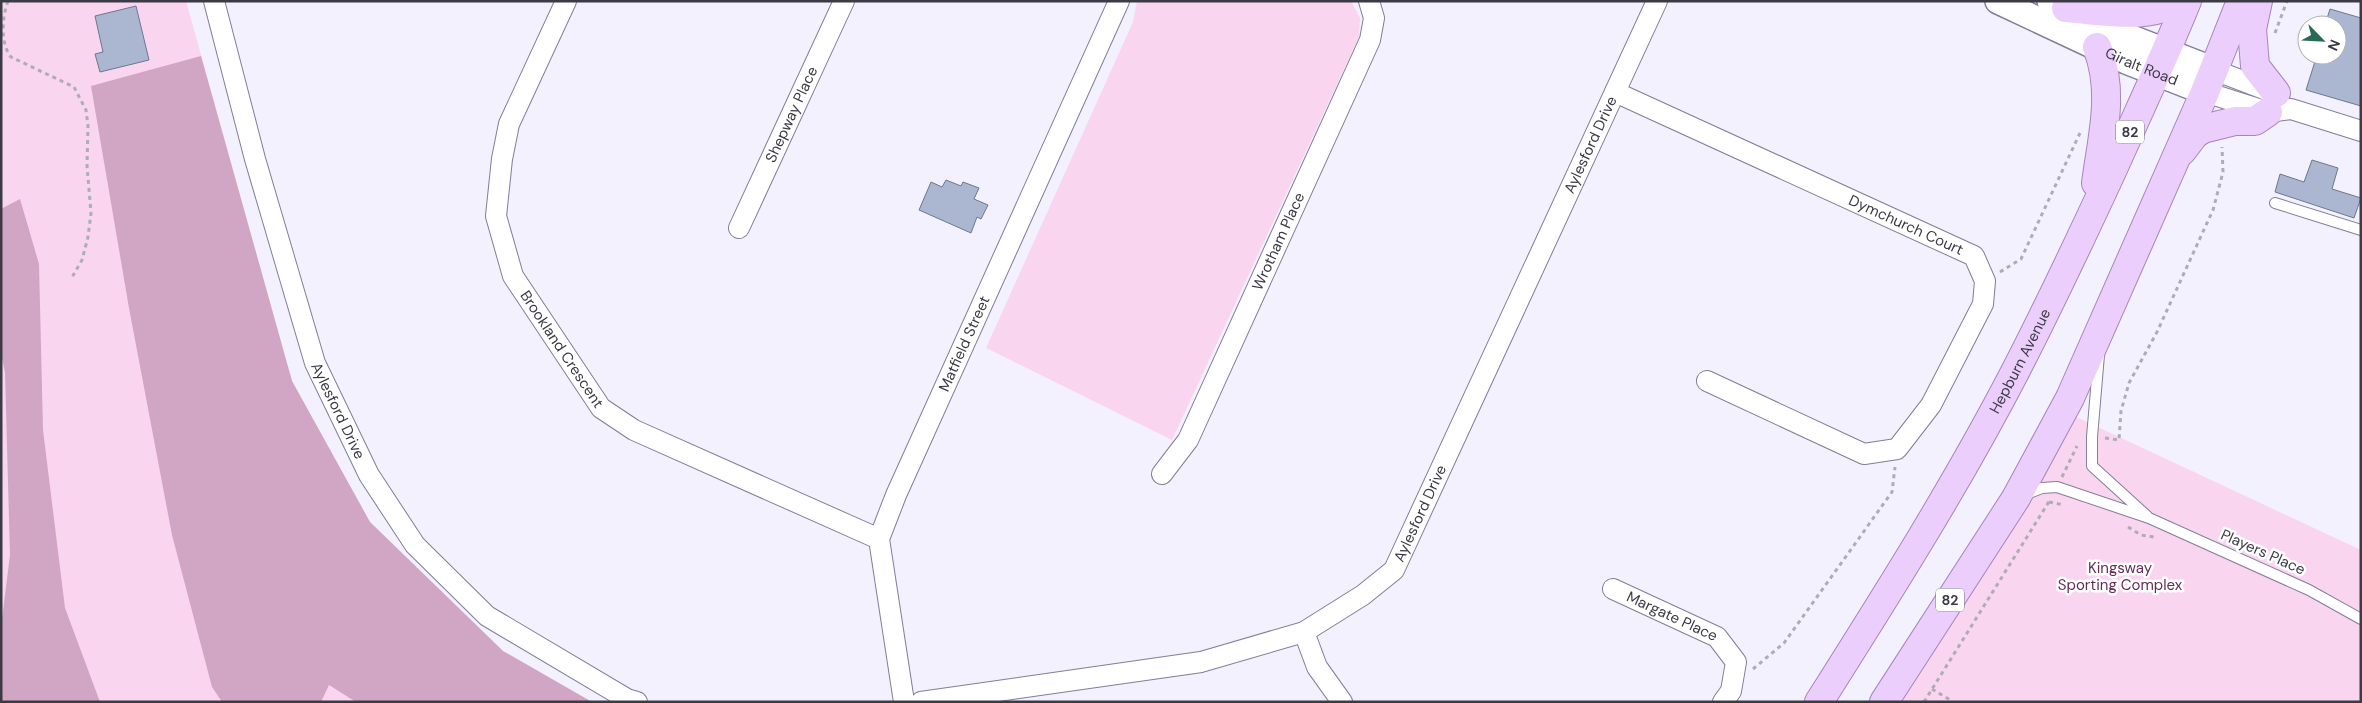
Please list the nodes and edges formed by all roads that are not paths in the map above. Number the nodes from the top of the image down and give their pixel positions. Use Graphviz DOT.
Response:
graph roads {
  1 [pos="214,1"];
  2 [pos="566,1"];
  3 [pos="844,1"];
  4 [pos="1119,1"];
  5 [pos="1369,1"];
  6 [pos="1657,1"];
  7 [pos="1998,1"];
  8 [pos="2175,1"];
  9 [pos="2187,1"];
  10 [pos="2240,1"];
  11 [pos="2258,1"];
  12 [pos="2058,5"];
  13 [pos="2097,47"];
  14 [pos="2161,63"];
  15 [pos="2209,81"];
  16 [pos="1615,92"];
  17 [pos="2278,105"];
  18 [pos="2361,131"];
  19 [pos="2175,160"];
  20 [pos="2275,203"];
  21 [pos="2093,212"];
  22 [pos="739,228"];
  23 [pos="2361,230"];
  24 [pos="2101,329"];
  25 [pos="1708,381"];
  26 [pos="1162,474"];
  27 [pos="2016,498"];
  28 [pos="2149,518"];
  29 [pos="879,539"];
  30 [pos="1613,589"];
  31 [pos="2361,620"];
  32 [pos="1304,632"];
  33 [pos="1727,696"];
  34 [pos="637,702"];
  35 [pos="904,702"];
  36 [pos="921,702"];
  37 [pos="1342,702"];
  38 [pos="1819,702"];
  39 [pos="1884,702"];
  1 -- 34 [label="street, Aylesford Drive"];
  2 -- 29 [label="street, Brookland Crescent"];
  3 -- 22 [label="street, Shepway Place"];
  4 -- 29 [label="street, Matfield Street"];
  5 -- 26 [label="street, Wrotham Place"];
  6 -- 16 [label="street, Aylesford Drive"];
  7 -- 13 [label="street, Giralt Road"];
  8 -- 12 [label="main road"];
  9 -- 14 [label="main road, Hepburn Avenue / 82"];
  10 -- 15 [label="main road, 82"];
  11 -- 17 [label="main road"];
  12 -- 14 [label="street, Giralt Road"];
  13 -- 14 [label="street, Giralt Road"];
  13 -- 21 [label="main road"];
  14 -- 15 [label="street, Giralt Road"];
  14 -- 21 [label="main road, Hepburn Avenue / 82"];
  15 -- 17 [label="street, Giralt Road"];
  15 -- 19 [label="main road, 82"];
  16 -- 25 [label="street, Dymchurch Court"];
  16 -- 32 [label="street, Aylesford Drive"];
  17 -- 18 [label="street, Giralt Road"];
  17 -- 19 [label="main road"];
  19 -- 24 [label="main road, 82"];
  20 -- 23 [label="lane"];
  21 -- 38 [label="main road, Hepburn Avenue / 82"];
  24 -- 27 [label="main road, 82"];
  24 -- 28 [label="lane"];
  27 -- 28 [label="lane"];
  27 -- 39 [label="main road, 82"];
  28 -- 31 [label="lane, Players Place"];
  29 -- 35 [label="street, Matfield Street"];
  30 -- 33 [label="street, Margate Place"];
  32 -- 36 [label="street, Aylesford Drive"];
  32 -- 37 [label="street"];
}
